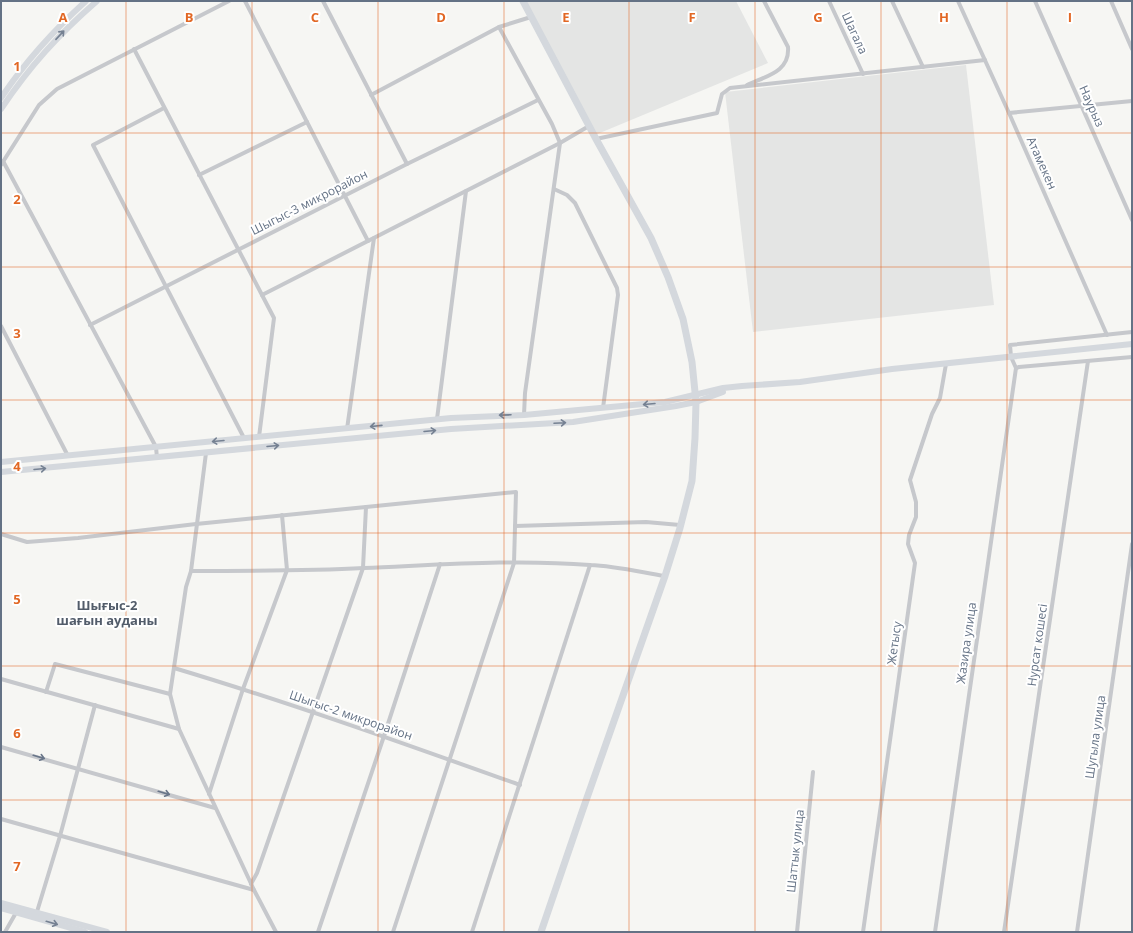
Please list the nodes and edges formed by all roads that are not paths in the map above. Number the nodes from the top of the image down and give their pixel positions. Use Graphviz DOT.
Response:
graph roads {
  1 [pos="86,1"];
  2 [pos="97,1"];
  3 [pos="229,1"];
  4 [pos="245,1"];
  5 [pos="323,1"];
  6 [pos="523,1"];
  7 [pos="764,1"];
  8 [pos="829,1"];
  9 [pos="892,1"];
  10 [pos="958,1"];
  11 [pos="1035,1"];
  12 [pos="1110,1"];
  13 [pos="531,17"];
  14 [pos="500,27"];
  15 [pos="134,49"];
  16 [pos="1132,49"];
  17 [pos="985,60"];
  18 [pos="923,67"];
  19 [pos="863,74"];
  20 [pos="744,86"];
  21 [pos="371,95"];
  22 [pos="1,98"];
  23 [pos="538,100"];
  24 [pos="1132,101"];
  25 [pos="1081,106"];
  26 [pos="164,108"];
  27 [pos="1,110"];
  28 [pos="1009,113"];
  29 [pos="307,122"];
  30 [pos="589,126"];
  31 [pos="596,139"];
  32 [pos="560,143"];
  33 [pos="2,163"];
  34 [pos="407,164"];
  35 [pos="199,175"];
  36 [pos="554,189"];
  37 [pos="466,191"];
  38 [pos="344,196"];
  39 [pos="1132,220"];
  40 [pos="374,238"];
  41 [pos="368,241"];
  42 [pos="238,250"];
  43 [pos="165,286"];
  44 [pos="262,295"];
  45 [pos="90,325"];
  46 [pos="1,326"];
  47 [pos="1132,332"];
  48 [pos="1107,335"];
  49 [pos="1132,344"];
  50 [pos="1011,357"];
  51 [pos="1132,357"];
  52 [pos="1088,361"];
  53 [pos="946,364"];
  54 [pos="1016,368"];
  55 [pos="696,399"];
  56 [pos="603,408"];
  57 [pos="524,415"];
  58 [pos="451,418"];
  59 [pos="437,419"];
  60 [pos="347,429"];
  61 [pos="451,429"];
  62 [pos="259,437"];
  63 [pos="244,438"];
  64 [pos="156,447"];
  65 [pos="206,453"];
  66 [pos="68,456"];
  67 [pos="157,458"];
  68 [pos="1,462"];
  69 [pos="1,472"];
  70 [pos="366,507"];
  71 [pos="282,516"];
  72 [pos="196,524"];
  73 [pos="680,525"];
  74 [pos="515,526"];
  75 [pos="1,534"];
  76 [pos="1132,544"];
  77 [pos="514,563"];
  78 [pos="440,564"];
  79 [pos="590,565"];
  80 [pos="363,568"];
  81 [pos="287,570"];
  82 [pos="191,571"];
  83 [pos="665,576"];
  84 [pos="174,668"];
  85 [pos="1,679"];
  86 [pos="243,688"];
  87 [pos="46,692"];
  88 [pos="170,694"];
  89 [pos="95,706"];
  90 [pos="313,713"];
  91 [pos="179,729"];
  92 [pos="384,736"];
  93 [pos="1,747"];
  94 [pos="450,760"];
  95 [pos="77,768"];
  96 [pos="813,772"];
  97 [pos="520,785"];
  98 [pos="209,794"];
  99 [pos="215,808"];
  100 [pos="1,819"];
  101 [pos="60,836"];
  102 [pos="251,884"];
  103 [pos="254,890"];
  104 [pos="1,903"];
  105 [pos="1,908"];
  106 [pos="17,910"];
  107 [pos="36,915"];
  108 [pos="5,932"];
  109 [pos="85,932"];
  110 [pos="107,932"];
  111 [pos="276,932"];
  112 [pos="318,932"];
  113 [pos="392,932"];
  114 [pos="472,932"];
  115 [pos="541,932"];
  116 [pos="797,932"];
  117 [pos="862,932"];
  118 [pos="936,932"];
  119 [pos="1004,932"];
  120 [pos="1077,932"];
  1 -- 22 [label="main road"];
  27 -- 2 [label="main road, one-way"];
  3 -- 15 [label="street"];
  4 -- 29 [label="street"];
  5 -- 21 [label="street"];
  6 -- 13 [label="main road"];
  7 -- 20 [label="street"];
  8 -- 19 [label="street, Шагала"];
  9 -- 18 [label="street"];
  10 -- 17 [label="street, Атамекен"];
  11 -- 25 [label="street, Наурыз"];
  12 -- 16 [label="street"];
  13 -- 14 [label="street"];
  13 -- 30 [label="main road"];
  14 -- 21 [label="street"];
  14 -- 23 [label="street"];
  15 -- 26 [label="street"];
  15 -- 33 [label="street"];
  17 -- 18 [label="street"];
  17 -- 28 [label="street, Атамекен"];
  18 -- 19 [label="street"];
  19 -- 20 [label="street"];
  20 -- 31 [label="street"];
  21 -- 34 [label="street"];
  23 -- 32 [label="street"];
  23 -- 34 [label="street, Шыгыс-3 микрорайон"];
  24 -- 25 [label="street"];
  25 -- 28 [label="street"];
  25 -- 39 [label="street, Наурыз"];
  26 -- 35 [label="street"];
  26 -- 43 [label="street"];
  28 -- 48 [label="street, Атамекен"];
  29 -- 35 [label="street"];
  29 -- 38 [label="street"];
  30 -- 31 [label="main road"];
  30 -- 32 [label="street"];
  31 -- 55 [label="main road"];
  32 -- 36 [label="street"];
  32 -- 37 [label="street"];
  33 -- 45 [label="street"];
  34 -- 38 [label="street, Шыгыс-3 микрорайон"];
  35 -- 42 [label="street"];
  36 -- 56 [label="street"];
  36 -- 57 [label="street"];
  37 -- 40 [label="street"];
  37 -- 59 [label="street"];
  38 -- 41 [label="street"];
  38 -- 42 [label="street, Шыгыс-3 микрорайон"];
  40 -- 41 [label="street"];
  40 -- 60 [label="street"];
  41 -- 44 [label="street"];
  42 -- 43 [label="street, Шыгыс-3 микрорайон"];
  42 -- 44 [label="street"];
  43 -- 45 [label="street, Шыгыс-3 микрорайон"];
  43 -- 63 [label="street"];
  44 -- 62 [label="street"];
  45 -- 64 [label="street"];
  46 -- 66 [label="street"];
  47 -- 48 [label="street"];
  48 -- 50 [label="street"];
  49 -- 50 [label="main road"];
  50 -- 53 [label="main road"];
  50 -- 54 [label="street"];
  51 -- 52 [label="street"];
  52 -- 54 [label="street"];
  52 -- 119 [label="street, Нурсат кошесi"];
  53 -- 55 [label="main road"];
  53 -- 117 [label="street, Жетысу"];
  54 -- 118 [label="street, Жазира улица"];
  55 -- 56 [label="main road, one-way"];
  61 -- 55 [label="main road, one-way"];
  55 -- 73 [label="main road"];
  56 -- 57 [label="main road"];
  57 -- 58 [label="main road, one-way"];
  58 -- 59 [label="main road"];
  58 -- 61 [label="main road"];
  59 -- 60 [label="main road, one-way"];
  60 -- 62 [label="main road"];
  65 -- 61 [label="main road, one-way"];
  62 -- 63 [label="main road"];
  63 -- 64 [label="main road, one-way"];
  64 -- 66 [label="main road"];
  64 -- 67 [label="street"];
  65 -- 67 [label="main road"];
  65 -- 72 [label="street"];
  66 -- 68 [label="main road"];
  69 -- 67 [label="main road, one-way"];
  70 -- 71 [label="street"];
  70 -- 74 [label="street"];
  70 -- 80 [label="street"];
  71 -- 72 [label="street"];
  71 -- 81 [label="street"];
  72 -- 75 [label="street"];
  72 -- 82 [label="street"];
  73 -- 74 [label="street"];
  73 -- 83 [label="main road"];
  74 -- 77 [label="street"];
  76 -- 120 [label="street, Шугыла улица"];
  77 -- 78 [label="street"];
  77 -- 79 [label="street"];
  77 -- 94 [label="street"];
  78 -- 80 [label="street"];
  78 -- 92 [label="street"];
  79 -- 83 [label="street"];
  79 -- 97 [label="street"];
  80 -- 81 [label="street"];
  80 -- 90 [label="street"];
  81 -- 82 [label="street"];
  81 -- 86 [label="street"];
  82 -- 84 [label="street"];
  83 -- 115 [label="main road"];
  84 -- 86 [label="street, Шыгыс-2 микрорайон"];
  84 -- 88 [label="street"];
  85 -- 87 [label="street"];
  86 -- 90 [label="street, Шыгыс-2 микрорайон"];
  86 -- 98 [label="street"];
  87 -- 88 [label="street"];
  87 -- 89 [label="street"];
  88 -- 91 [label="street"];
  89 -- 91 [label="street"];
  89 -- 95 [label="street"];
  90 -- 92 [label="street, Шыгыс-2 микрорайон"];
  90 -- 102 [label="street"];
  91 -- 98 [label="street"];
  92 -- 94 [label="street, Шыгыс-2 микрорайон"];
  92 -- 112 [label="street"];
  93 -- 95 [label="street, one-way"];
  94 -- 97 [label="street, Шыгыс-2 микрорайон"];
  94 -- 113 [label="street"];
  95 -- 99 [label="street, one-way"];
  95 -- 101 [label="street"];
  96 -- 116 [label="street, Шаттык улица"];
  97 -- 114 [label="street"];
  98 -- 99 [label="street"];
  99 -- 102 [label="street"];
  100 -- 101 [label="street"];
  101 -- 103 [label="street"];
  101 -- 107 [label="street"];
  102 -- 103 [label="street"];
  103 -- 111 [label="street"];
  104 -- 106 [label="main road"];
  105 -- 106 [label="main road"];
  106 -- 107 [label="main road"];
  106 -- 108 [label="street"];
  107 -- 109 [label="main road, one-way"];
  107 -- 110 [label="main road"];
}
